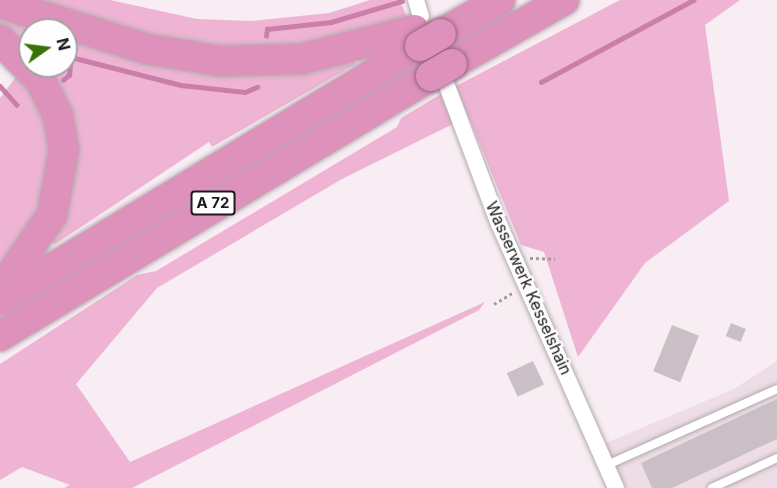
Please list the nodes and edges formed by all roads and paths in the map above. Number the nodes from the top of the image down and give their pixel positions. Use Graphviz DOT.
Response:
graph roads {
  1 [pos="495,0"];
  2 [pos="500,0"];
  3 [pos="564,0"];
  4 [pos="0,3"];
  5 [pos="425,25"];
  6 [pos="0,40"];
  7 [pos="443,75"];
  8 [pos="513,258"];
  9 [pos="555,259"];
  10 [pos="526,285"];
  11 [pos="0,291"];
  12 [pos="0,300"];
  13 [pos="494,304"];
  14 [pos="0,336"];
  15 [pos="777,390"];
  16 [pos="777,458"];
  17 [pos="605,466"];
  18 [pos="616,488"];
  19 [pos="712,488"];
  1 -- 5 [label="highway"];
  2 -- 5 [label="highway, A 72"];
  3 -- 7 [label="highway, A 72"];
  4 -- 5 [label="highway"];
  5 -- 12 [label="highway, A 72"];
  6 -- 11 [label="highway"];
  7 -- 8 [label="street, Wasserwerk Kesselshain"];
  7 -- 14 [label="highway, A 72"];
  8 -- 9 [label="path"];
  8 -- 10 [label="street, Wasserwerk Kesselshain"];
  10 -- 13 [label="path"];
  10 -- 17 [label="street, Wasserwerk Kesselshain"];
  15 -- 17 [label="lane"];
  16 -- 19 [label="lane"];
  17 -- 18 [label="street, Wasserwerk Kesselshain"];
}
